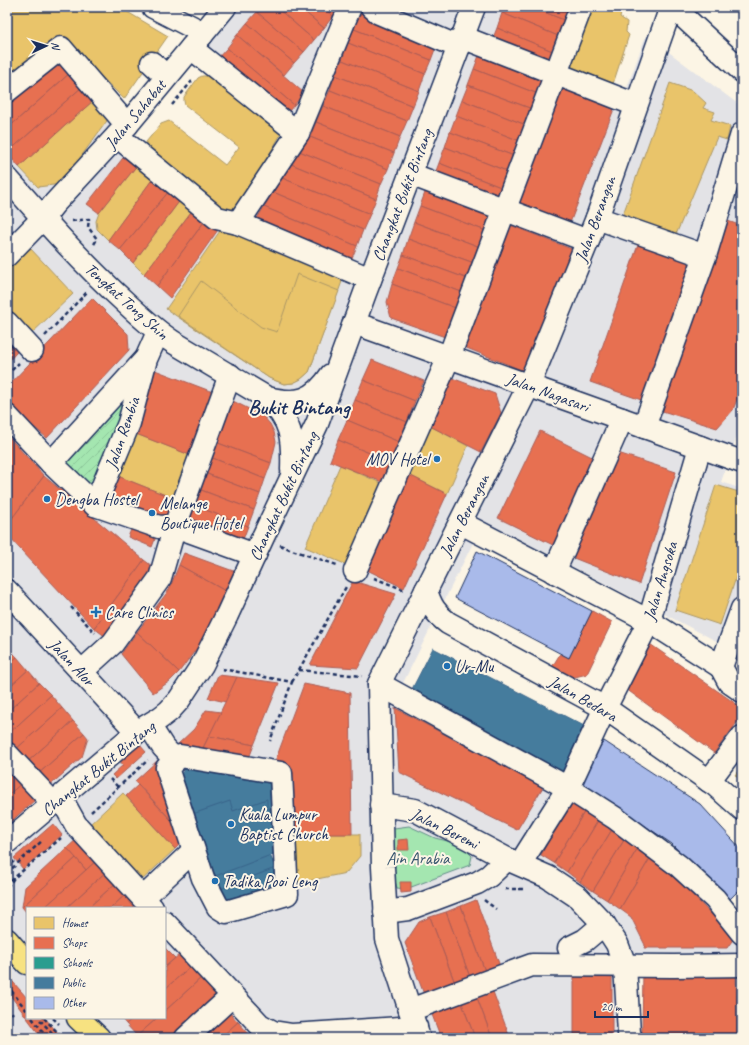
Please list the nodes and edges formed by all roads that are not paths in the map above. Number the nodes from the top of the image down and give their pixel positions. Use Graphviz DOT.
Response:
graph roads {
  1 [pos="225,7"];
  2 [pos="350,7"];
  3 [pos="372,7"];
  4 [pos="474,7"];
  5 [pos="581,7"];
  6 [pos="672,7"];
  7 [pos="164,10"];
  8 [pos="197,41"];
  9 [pos="460,42"];
  10 [pos="742,71"];
  11 [pos="556,74"];
  12 [pos="7,91"];
  13 [pos="636,105"];
  14 [pos="122,130"];
  15 [pos="298,133"];
  16 [pos="742,134"];
  17 [pos="410,174"];
  18 [pos="7,178"];
  19 [pos="505,210"];
  20 [pos="43,218"];
  21 [pos="597,218"];
  22 [pos="242,227"];
  23 [pos="588,242"];
  24 [pos="7,255"];
  25 [pos="705,256"];
  26 [pos="370,279"];
  27 [pos="7,323"];
  28 [pos="354,323"];
  29 [pos="171,334"];
  30 [pos="32,350"];
  31 [pos="449,357"];
  32 [pos="146,359"];
  33 [pos="339,363"];
  34 [pos="230,375"];
  35 [pos="529,385"];
  36 [pos="267,398"];
  37 [pos="7,416"];
  38 [pos="622,419"];
  39 [pos="644,427"];
  40 [pos="700,447"];
  41 [pos="742,462"];
  42 [pos="51,463"];
  43 [pos="292,478"];
  44 [pos="95,505"];
  45 [pos="461,523"];
  46 [pos="175,526"];
  47 [pos="255,555"];
  48 [pos="355,571"];
  49 [pos="554,572"];
  50 [pos="426,590"];
  51 [pos="7,591"];
  52 [pos="742,609"];
  53 [pos="649,621"];
  54 [pos="721,667"];
  55 [pos="82,672"];
  56 [pos="379,684"];
  57 [pos="742,691"];
  58 [pos="605,708"];
  59 [pos="143,729"];
  60 [pos="742,737"];
  61 [pos="7,754"];
  62 [pos="175,760"];
  63 [pos="709,781"];
  64 [pos="568,788"];
  65 [pos="57,800"];
  66 [pos="381,805"];
  67 [pos="742,809"];
  68 [pos="7,842"];
  69 [pos="193,851"];
  70 [pos="514,862"];
  71 [pos="147,903"];
  72 [pos="385,912"];
  73 [pos="166,924"];
  74 [pos="604,924"];
  75 [pos="742,933"];
  76 [pos="7,940"];
  77 [pos="569,948"];
  78 [pos="26,962"];
  79 [pos="625,965"];
  80 [pos="742,965"];
  81 [pos="232,996"];
  82 [pos="79,1019"];
  83 [pos="415,1025"];
  84 [pos="99,1038"];
  85 [pos="186,1038"];
  86 [pos="632,1038"];
  1 -- 8 [label="street, Jalan Sahabat"];
  2 -- 15 [label="street"];
  3 -- 9 [label="street"];
  4 -- 9 [label="street, Changkat Bukit Bintang"];
  5 -- 11 [label="street"];
  6 -- 10 [label="street"];
  6 -- 13 [label="street, Jalan Berangan"];
  7 -- 8 [label="street"];
  8 -- 14 [label="street, Jalan Sahabat"];
  8 -- 15 [label="street"];
  9 -- 11 [label="street"];
  9 -- 17 [label="street, Changkat Bukit Bintang"];
  11 -- 13 [label="street"];
  11 -- 19 [label="street"];
  12 -- 14 [label="street"];
  13 -- 21 [label="street, Jalan Berangan"];
  14 -- 20 [label="street, Jalan Sahabat"];
  14 -- 22 [label="street"];
  15 -- 22 [label="street"];
  16 -- 25 [label="street"];
  17 -- 19 [label="street"];
  17 -- 26 [label="street, Changkat Bukit Bintang"];
  18 -- 20 [label="street, Tengkat Tong Shin"];
  19 -- 23 [label="street"];
  19 -- 31 [label="street"];
  20 -- 24 [label="street, Jalan Sahabat"];
  20 -- 29 [label="street, Tengkat Tong Shin"];
  21 -- 23 [label="street, Jalan Berangan"];
  21 -- 25 [label="street"];
  22 -- 26 [label="street"];
  23 -- 35 [label="street, Jalan Berangan"];
  25 -- 39 [label="street"];
  26 -- 28 [label="street, Changkat Bukit Bintang"];
  27 -- 30 [label="street"];
  28 -- 31 [label="street, Jalan Nagasari"];
  28 -- 33 [label="street, Changkat Bukit Bintang"];
  29 -- 32 [label="street, Jalan Rembia"];
  29 -- 34 [label="street, Tengkat Tong Shin"];
  31 -- 35 [label="street, Jalan Nagasari"];
  31 -- 48 [label="street"];
  32 -- 42 [label="street, Jalan Rembia"];
  32 -- 44 [label="street, Jalan Rembia"];
  33 -- 36 [label="street, Tengkat Tong Shin"];
  33 -- 43 [label="street, Changkat Bukit Bintang"];
  34 -- 36 [label="street, Tengkat Tong Shin"];
  34 -- 46 [label="street"];
  35 -- 38 [label="street, Jalan Nagasari"];
  35 -- 45 [label="street, Jalan Berangan"];
  36 -- 43 [label="street, Tengkat Tong Shin"];
  37 -- 42 [label="street"];
  38 -- 39 [label="street, Jalan Nagasari"];
  38 -- 49 [label="street"];
  39 -- 40 [label="street, Jalan Nagasari"];
  40 -- 41 [label="street, Jalan Nagasari"];
  40 -- 53 [label="street, Jalan Angsoka"];
  42 -- 44 [label="street"];
  43 -- 47 [label="street, Changkat Bukit Bintang"];
  44 -- 46 [label="street"];
  45 -- 49 [label="street"];
  45 -- 50 [label="street, Jalan Berangan"];
  46 -- 47 [label="street"];
  46 -- 55 [label="street"];
  47 -- 59 [label="street, Changkat Bukit Bintang"];
  49 -- 53 [label="street"];
  50 -- 56 [label="street, Jalan Berangan"];
  50 -- 58 [label="street, Jalan Bedara"];
  51 -- 55 [label="street, Jalan Alor"];
  52 -- 54 [label="street"];
  53 -- 54 [label="street"];
  53 -- 58 [label="street, Jalan Angsoka"];
  54 -- 57 [label="street"];
  55 -- 59 [label="street, Jalan Alor"];
  56 -- 64 [label="street"];
  56 -- 66 [label="street, Jalan Berangan"];
  58 -- 63 [label="street, Jalan Bedara"];
  58 -- 64 [label="street, Jalan Angsoka"];
  59 -- 62 [label="street, Jalan Alor"];
  59 -- 65 [label="street, Changkat Bukit Bintang"];
  60 -- 63 [label="street"];
  61 -- 65 [label="street"];
  62 -- 69 [label="street"];
  62 -- 69 [label="street"];
  63 -- 67 [label="street, Jalan Bedara"];
  64 -- 70 [label="street, Jalan Angsoka"];
  64 -- 75 [label="street"];
  65 -- 68 [label="street, Changkat Bukit Bintang"];
  65 -- 71 [label="street"];
  66 -- 70 [label="street, Jalan Beremi"];
  66 -- 72 [label="street, Jalan Berangan"];
  69 -- 71 [label="street"];
  70 -- 72 [label="street"];
  70 -- 74 [label="street, Jalan Beremi"];
  72 -- 83 [label="street, Jalan Berangan"];
  73 -- 81 [label="street"];
  74 -- 77 [label="street"];
  74 -- 79 [label="street, Jalan Beremi"];
  76 -- 78 [label="main road"];
  79 -- 80 [label="street"];
  79 -- 83 [label="street"];
  79 -- 86 [label="street, Jalan Beremi"];
  81 -- 83 [label="street"];
  81 -- 85 [label="street"];
  82 -- 84 [label="main road"];
}
